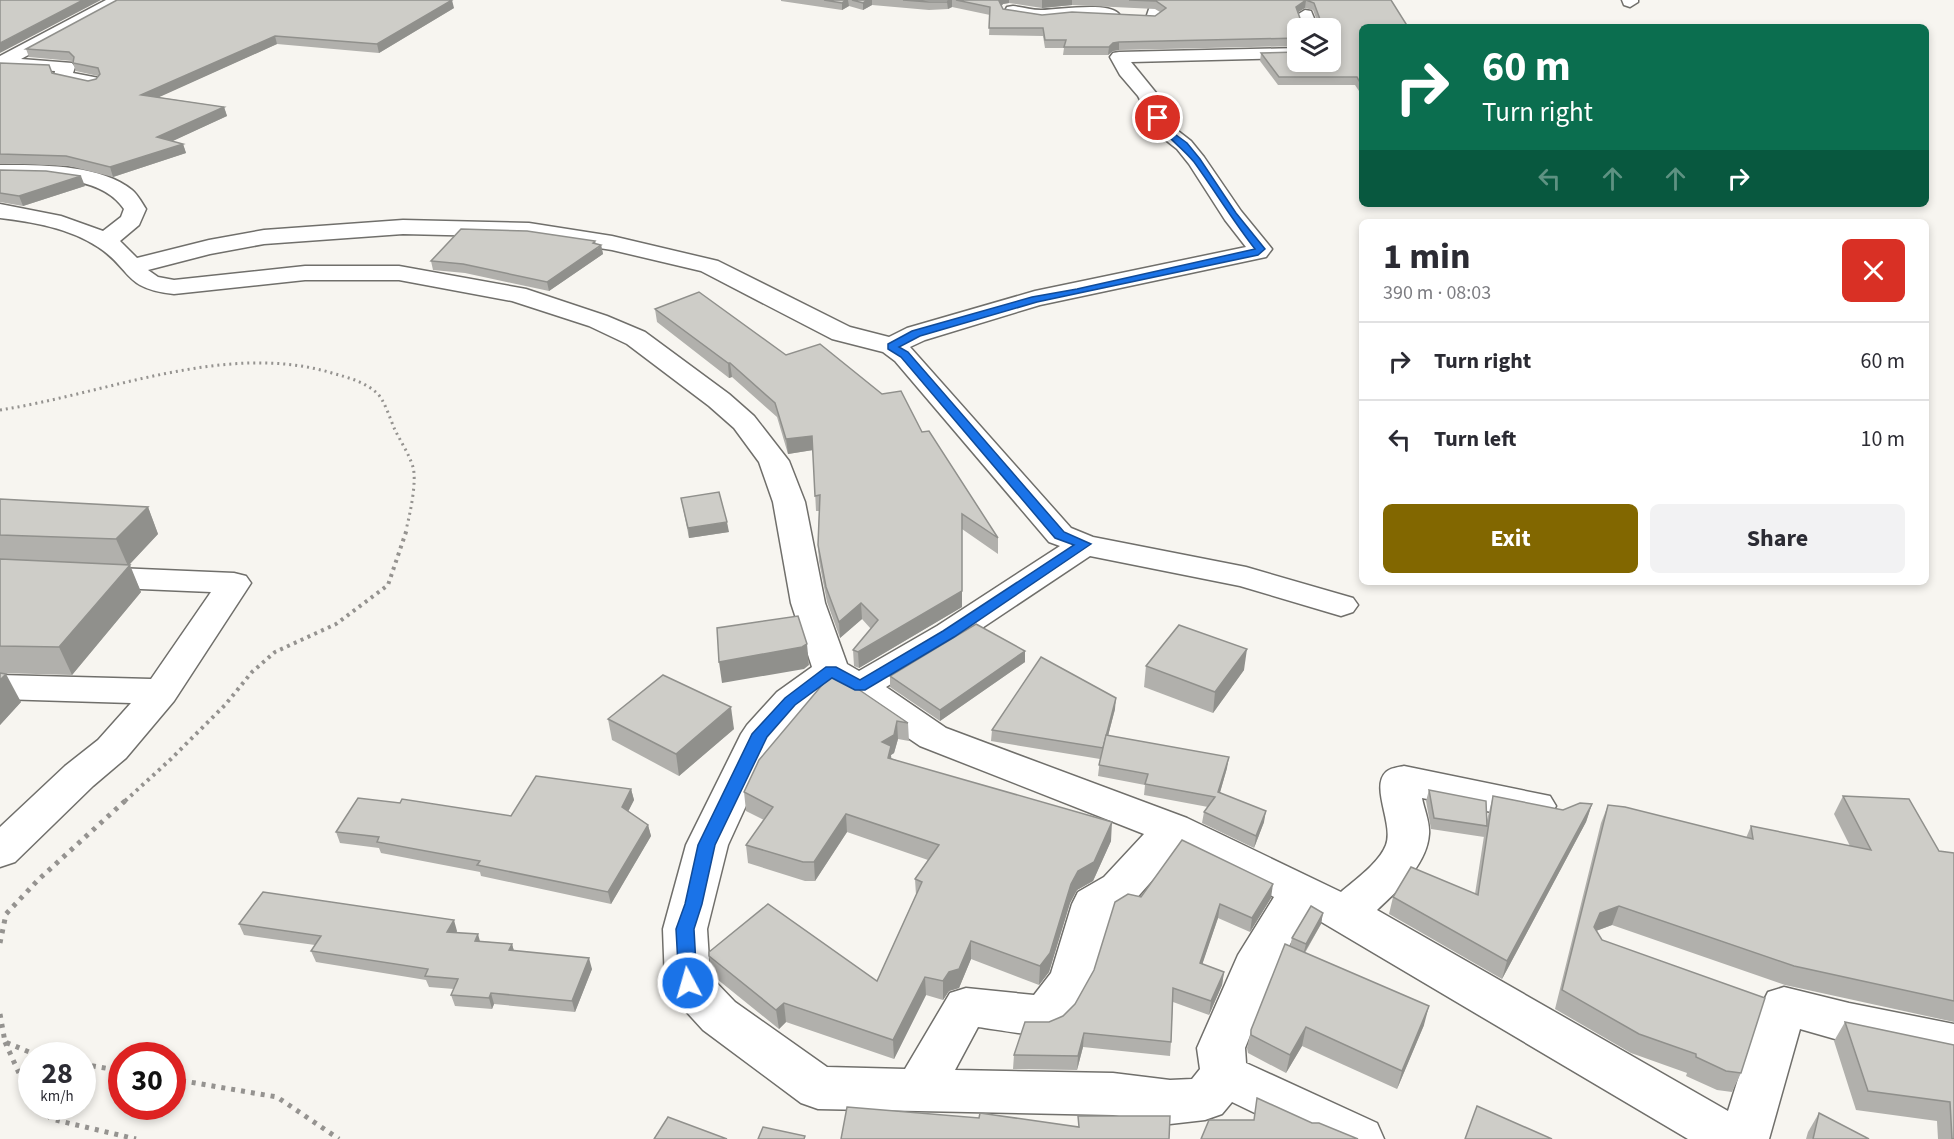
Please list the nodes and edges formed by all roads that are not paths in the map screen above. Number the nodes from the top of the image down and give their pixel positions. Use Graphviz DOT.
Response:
graph roads {
  1 [pos="108,0"];
  2 [pos="117,0"];
  3 [pos="1157,8"];
  4 [pos="1009,10"];
  5 [pos="1110,44"];
  6 [pos="1287,52"];
  7 [pos="0,64"];
  8 [pos="92,82"];
  9 [pos="0,171"];
  10 [pos="0,211"];
  11 [pos="106,241"];
  12 [pos="132,267"];
  13 [pos="892,346"];
  14 [pos="1084,544"];
  15 [pos="0,573"];
  16 [pos="1341,605"];
  17 [pos="846,678"];
  18 [pos="0,687"];
  19 [pos="161,692"];
  20 [pos="1558,810"];
  21 [pos="1173,829"];
  22 [pos="0,851"];
  23 [pos="1301,890"];
  24 [pos="1345,913"];
  25 [pos="1954,1044"];
  26 [pos="1224,1075"];
  27 [pos="918,1090"];
  28 [pos="1359,1139"];
  29 [pos="1732,1139"];
  30 [pos="1744,1139"];
  1 -- 2 [label="street"];
  2 -- 7 [label="street"];
  3 -- 4 [label="street"];
  3 -- 5 [label="street"];
  5 -- 6 [label="street"];
  5 -- 13 [label="street"];
  7 -- 8 [label="street"];
  9 -- 11 [label="street"];
  10 -- 11 [label="street"];
  11 -- 12 [label="street"];
  12 -- 13 [label="street"];
  12 -- 17 [label="street"];
  13 -- 14 [label="street"];
  14 -- 16 [label="street"];
  14 -- 17 [label="street"];
  15 -- 19 [label="street"];
  17 -- 21 [label="street"];
  17 -- 27 [label="street"];
  18 -- 19 [label="street"];
  19 -- 22 [label="street"];
  20 -- 24 [label="street"];
  21 -- 23 [label="street"];
  21 -- 27 [label="street"];
  23 -- 24 [label="street"];
  23 -- 26 [label="street"];
  24 -- 29 [label="street"];
  25 -- 30 [label="street"];
  26 -- 27 [label="street"];
  26 -- 28 [label="street"];
}
